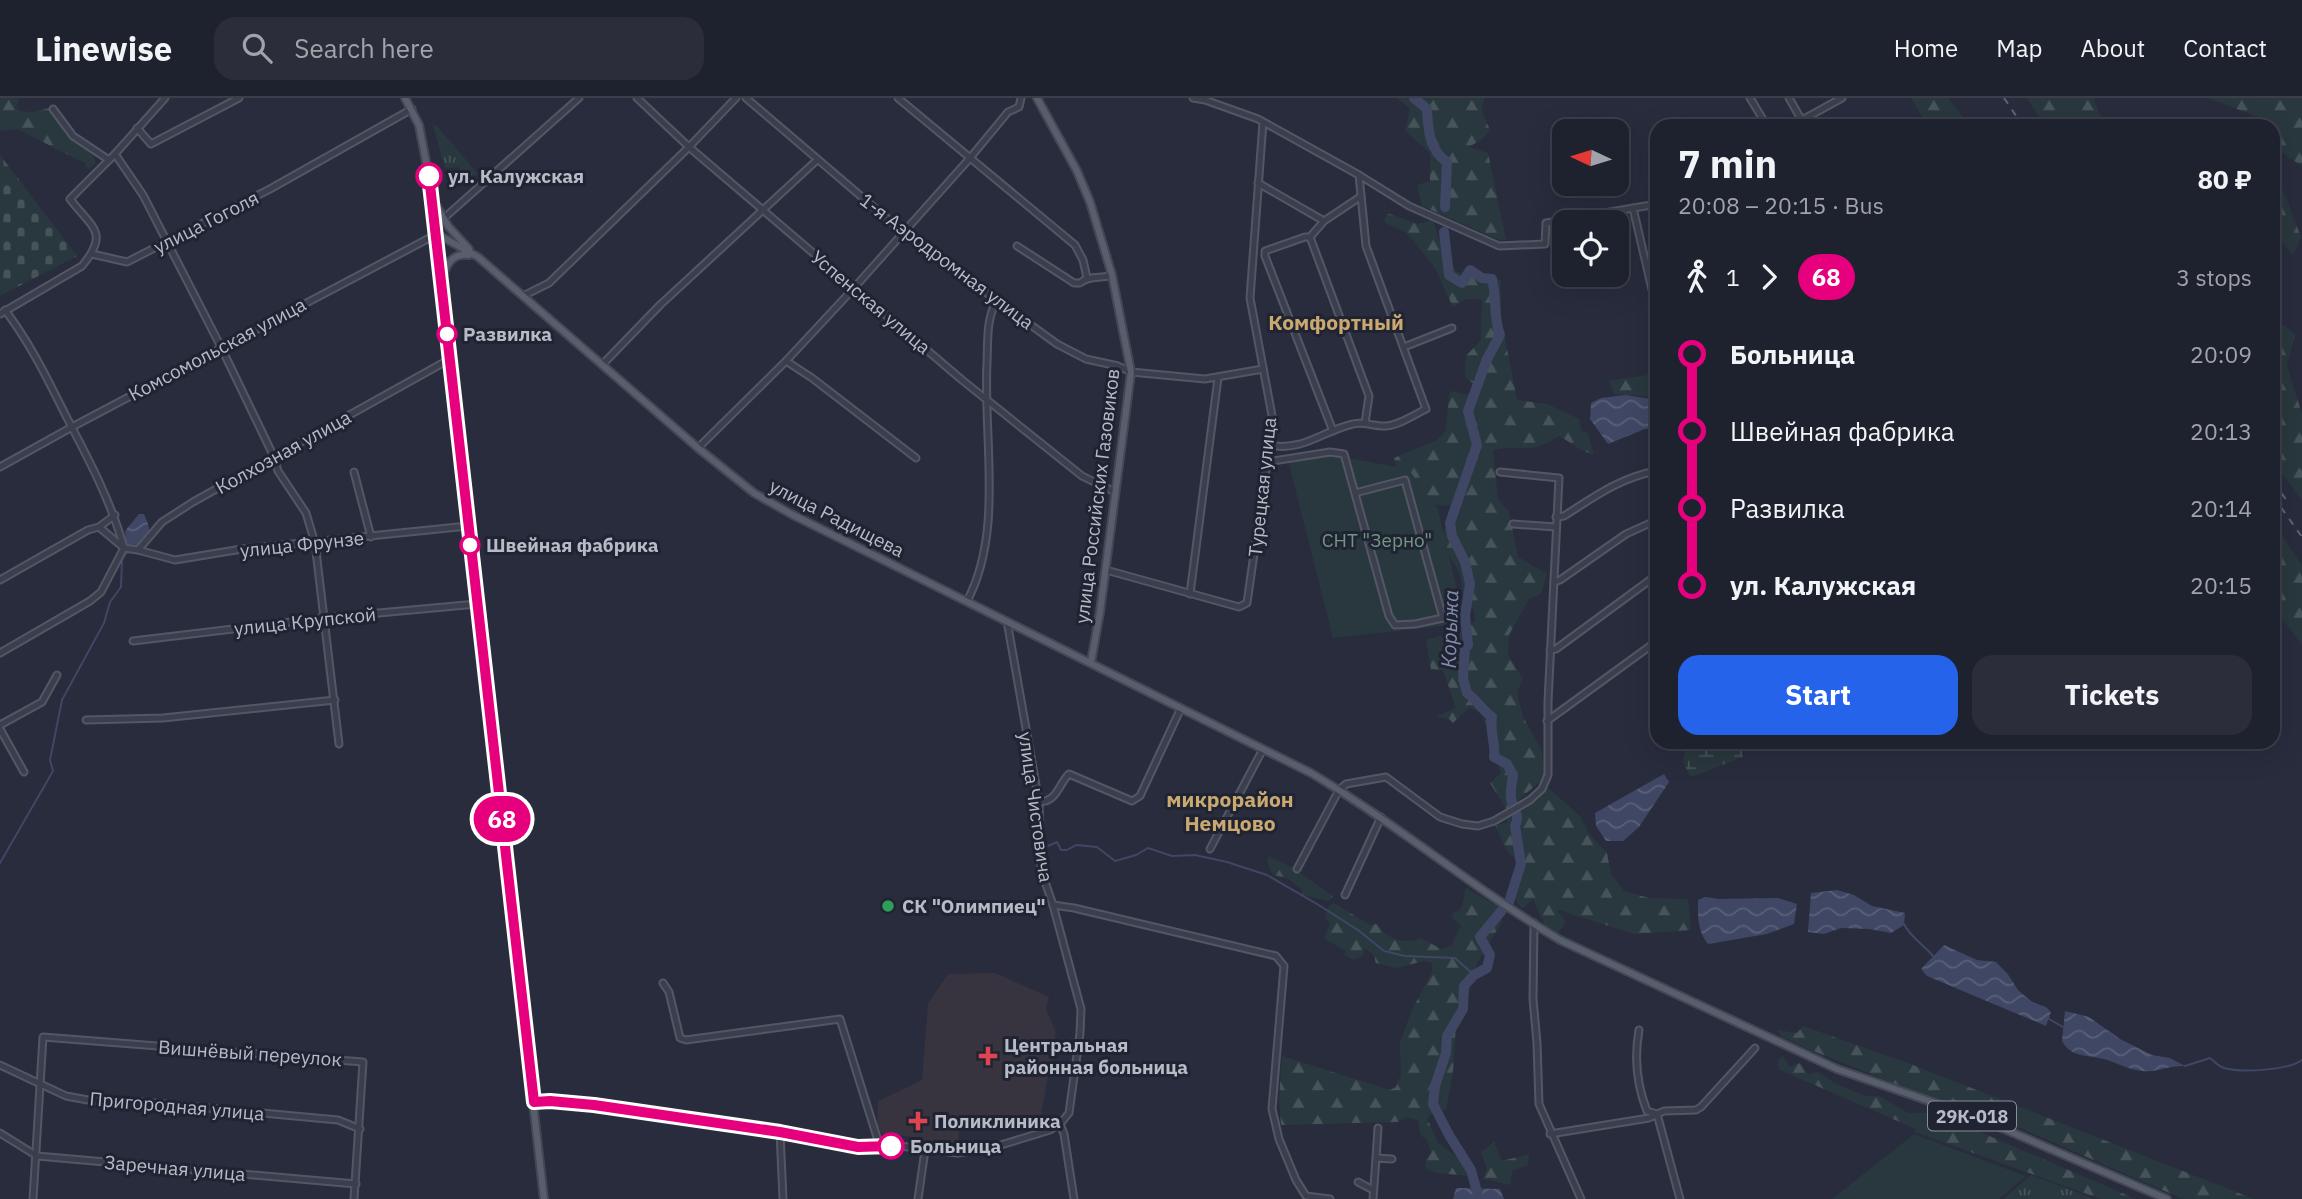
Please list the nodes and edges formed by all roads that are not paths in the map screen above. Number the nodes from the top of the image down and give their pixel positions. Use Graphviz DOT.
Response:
graph roads {
  1 [pos="165,98"];
  2 [pos="239,98"];
  3 [pos="405,98"];
  4 [pos="579,98"];
  5 [pos="637,98"];
  6 [pos="736,98"];
  7 [pos="746,98"];
  8 [pos="898,98"];
  9 [pos="1021,98"];
  10 [pos="1037,98"];
  11 [pos="1193,98"];
  12 [pos="1750,98"];
  13 [pos="1789,98"];
  14 [pos="1842,98"];
  15 [pos="53,109"];
  16 [pos="412,109"];
  17 [pos="1763,119"];
  18 [pos="1801,119"];
  19 [pos="1809,119"];
  20 [pos="1263,122"];
  21 [pos="137,128"];
  22 [pos="689,147"];
  23 [pos="115,154"];
  24 [pos="970,158"];
  25 [pos="109,160"];
  26 [pos="817,160"];
  27 [pos="1359,175"];
  28 [pos="1258,183"];
  29 [pos="1360,197"];
  30 [pos="433,198"];
  31 [pos="1650,205"];
  32 [pos="1633,208"];
  33 [pos="763,211"];
  34 [pos="443,219"];
  35 [pos="1324,221"];
  36 [pos="904,233"];
  37 [pos="437,234"];
  38 [pos="1310,237"];
  39 [pos="168,242"];
  40 [pos="1017,246"];
  41 [pos="92,254"];
  42 [pos="478,257"];
  43 [pos="1647,263"];
  44 [pos="1650,263"];
  45 [pos="1112,275"];
  46 [pos="1650,277"];
  47 [pos="1087,278"];
  48 [pos="442,285"];
  49 [pos="854,288"];
  50 [pos="523,296"];
  51 [pos="997,300"];
  52 [pos="3,312"];
  53 [pos="1452,328"];
  54 [pos="221,347"];
  55 [pos="1404,347"];
  56 [pos="450,359"];
  57 [pos="786,361"];
  58 [pos="602,365"];
  59 [pos="1263,369"];
  60 [pos="1131,372"];
  61 [pos="1218,377"];
  62 [pos="985,398"];
  63 [pos="1365,423"];
  64 [pos="72,427"];
  65 [pos="1333,431"];
  66 [pos="1269,445"];
  67 [pos="698,448"];
  68 [pos="274,457"];
  69 [pos="916,458"];
  70 [pos="1267,462"];
  71 [pos="0,467"];
  72 [pos="354,472"];
  73 [pos="1500,472"];
  74 [pos="1650,472"];
  75 [pos="1115,492"];
  76 [pos="1355,493"];
  77 [pos="115,515"];
  78 [pos="1556,517"];
  79 [pos="1650,523"];
  80 [pos="1513,524"];
  81 [pos="468,526"];
  82 [pos="99,527"];
  83 [pos="1556,527"];
  84 [pos="371,537"];
  85 [pos="315,543"];
  86 [pos="124,548"];
  87 [pos="138,550"];
  88 [pos="1106,570"];
  89 [pos="0,580"];
  90 [pos="1650,580"];
  91 [pos="1554,582"];
  92 [pos="1190,594"];
  93 [pos="967,601"];
  94 [pos="477,604"];
  95 [pos="324,618"];
  96 [pos="1007,621"];
  97 [pos="133,640"];
  98 [pos="1650,647"];
  99 [pos="1550,650"];
  100 [pos="0,653"];
  101 [pos="1091,662"];
  102 [pos="57,675"];
  103 [pos="335,700"];
  104 [pos="1181,708"];
  105 [pos="86,719"];
  106 [pos="1548,721"];
  107 [pos="0,727"];
  108 [pos="339,744"];
  109 [pos="1263,749"];
  110 [pos="24,772"];
  111 [pos="1339,790"];
  112 [pos="1039,802"];
  113 [pos="1381,817"];
  114 [pos="1210,849"];
  115 [pos="1297,869"];
  116 [pos="1345,894"];
  117 [pos="1054,905"];
  118 [pos="1534,923"];
  119 [pos="663,983"];
  120 [pos="1639,1030"];
  121 [pos="1755,1048"];
  122 [pos="0,1065"];
  123 [pos="41,1084"];
  124 [pos="534,1102"];
  125 [pos="1657,1114"];
  126 [pos="1060,1124"];
  127 [pos="1378,1128"];
  128 [pos="360,1129"];
  129 [pos="780,1132"];
  130 [pos="0,1133"];
  131 [pos="1550,1134"];
  132 [pos="880,1147"];
  133 [pos="925,1150"];
  134 [pos="37,1156"];
  135 [pos="1376,1158"];
  136 [pos="1392,1159"];
  137 [pos="1358,1182"];
  138 [pos="356,1184"];
  139 [pos="1373,1190"];
  140 [pos="1306,1198"];
  141 [pos="33,1199"];
  142 [pos="354,1199"];
  143 [pos="544,1199"];
  144 [pos="783,1199"];
  145 [pos="918,1199"];
  146 [pos="1074,1199"];
  147 [pos="1330,1199"];
  148 [pos="1373,1199"];
  149 [pos="1581,1199"];
  150 [pos="1680,1199"];
  151 [pos="2167,1199"];
  1 -- 21 [label="street"];
  2 -- 21 [label="street"];
  3 -- 16 [label="main road"];
  4 -- 34 [label="street"];
  5 -- 22 [label="street, Успенская улица"];
  6 -- 22 [label="street"];
  7 -- 26 [label="street, 1-я Аэродромная улица"];
  8 -- 24 [label="street"];
  9 -- 24 [label="street"];
  10 -- 45 [label="main road, улица Российских Газовиков"];
  11 -- 20 [label="street"];
  12 -- 17 [label="street"];
  13 -- 18 [label="street"];
  14 -- 19 [label="street"];
  15 -- 25 [label="street"];
  16 -- 30 [label="main road"];
  16 -- 39 [label="street, улица Гоголя"];
  20 -- 27 [label="street"];
  20 -- 28 [label="street, Турецкая улица"];
  21 -- 23 [label="street"];
  22 -- 33 [label="street, Успенская улица"];
  22 -- 50 [label="street"];
  23 -- 25 [label="street"];
  23 -- 39 [label="street"];
  24 -- 36 [label="street"];
  24 -- 47 [label="street"];
  25 -- 41 [label="street"];
  26 -- 33 [label="street"];
  26 -- 36 [label="street, 1-я Аэродромная улица"];
  27 -- 29 [label="street"];
  27 -- 32 [label="street"];
  28 -- 35 [label="street"];
  28 -- 59 [label="street, Турецкая улица"];
  29 -- 35 [label="street"];
  29 -- 55 [label="street"];
  30 -- 34 [label="main road"];
  30 -- 37 [label="main road"];
  31 -- 32 [label="street"];
  32 -- 43 [label="street"];
  33 -- 49 [label="street, Успенская улица"];
  33 -- 58 [label="street"];
  34 -- 42 [label="main road"];
  35 -- 38 [label="street"];
  36 -- 49 [label="street"];
  36 -- 51 [label="street, 1-я Аэродромная улица"];
  37 -- 42 [label="main road, улица Радищева"];
  37 -- 48 [label="main road"];
  37 -- 54 [label="street, Комсомольская улица"];
  38 -- 63 [label="street"];
  38 -- 65 [label="street"];
  39 -- 41 [label="street, улица Гоголя"];
  39 -- 54 [label="street"];
  40 -- 47 [label="street"];
  41 -- 52 [label="street"];
  42 -- 48 [label="main road"];
  42 -- 50 [label="main road, улица Радищева"];
  43 -- 44 [label="street"];
  43 -- 46 [label="street"];
  45 -- 47 [label="street"];
  45 -- 60 [label="main road, улица Российских Газовиков"];
  48 -- 56 [label="main road"];
  49 -- 57 [label="street"];
  49 -- 62 [label="street, Успенская улица"];
  50 -- 58 [label="main road, улица Радищева"];
  51 -- 60 [label="street, 1-я Аэродромная улица"];
  51 -- 62 [label="street"];
  52 -- 64 [label="street"];
  53 -- 55 [label="street"];
  54 -- 64 [label="street, Комсомольская улица"];
  54 -- 68 [label="street"];
  55 -- 63 [label="street"];
  56 -- 68 [label="street, Колхозная улица"];
  56 -- 81 [label="main road"];
  57 -- 67 [label="street"];
  57 -- 69 [label="street"];
  58 -- 67 [label="main road, улица Радищева"];
  59 -- 61 [label="street, 1-я Аэродромная улица"];
  59 -- 66 [label="street, Турецкая улица"];
  60 -- 61 [label="street, 1-я Аэродромная улица"];
  60 -- 75 [label="main road, улица Российских Газовиков"];
  61 -- 92 [label="street"];
  62 -- 75 [label="street, Успенская улица"];
  62 -- 93 [label="street"];
  63 -- 65 [label="street"];
  64 -- 71 [label="street, Комсомольская улица"];
  64 -- 77 [label="street"];
  65 -- 66 [label="street"];
  66 -- 70 [label="street, Турецкая улица"];
  67 -- 93 [label="main road, улица Радищева"];
  68 -- 85 [label="street"];
  68 -- 87 [label="street, Колхозная улица"];
  70 -- 76 [label="street"];
  70 -- 92 [label="street, Турецкая улица"];
  72 -- 84 [label="street"];
  73 -- 78 [label="street"];
  74 -- 78 [label="street"];
  75 -- 88 [label="main road, улица Российских Газовиков"];
  76 -- 76 [label="street"];
  77 -- 82 [label="street"];
  77 -- 86 [label="street"];
  78 -- 83 [label="street"];
  79 -- 91 [label="street"];
  80 -- 83 [label="street"];
  81 -- 84 [label="street, улица Фрунзе"];
  81 -- 94 [label="main road"];
  82 -- 86 [label="street"];
  82 -- 89 [label="street"];
  83 -- 91 [label="street"];
  84 -- 85 [label="street, улица Фрунзе"];
  85 -- 87 [label="street, улица Фрунзе"];
  85 -- 95 [label="street"];
  86 -- 87 [label="street"];
  86 -- 100 [label="street"];
  88 -- 92 [label="street"];
  88 -- 101 [label="main road, улица Российских Газовиков"];
  90 -- 99 [label="street"];
  91 -- 99 [label="street"];
  93 -- 96 [label="main road, улица Радищева"];
  94 -- 95 [label="street, улица Крупской"];
  94 -- 124 [label="main road"];
  95 -- 97 [label="street, улица Крупской"];
  95 -- 103 [label="street"];
  96 -- 101 [label="main road, улица Радищева"];
  96 -- 112 [label="street, улица Чистовича"];
  98 -- 106 [label="street"];
  99 -- 106 [label="street"];
  101 -- 104 [label="main road, улица Радищева"];
  102 -- 107 [label="street"];
  103 -- 105 [label="street"];
  103 -- 108 [label="street"];
  104 -- 109 [label="main road, улица Радищева / 29К-018"];
  104 -- 112 [label="street"];
  106 -- 111 [label="street"];
  107 -- 110 [label="street"];
  109 -- 111 [label="main road, 29К-018"];
  109 -- 114 [label="street"];
  111 -- 113 [label="main road, 29К-018"];
  111 -- 115 [label="street"];
  112 -- 117 [label="street, улица Чистовича"];
  113 -- 116 [label="street"];
  113 -- 118 [label="main road, 29К-018"];
  117 -- 126 [label="street, улица Чистовича"];
  117 -- 140 [label="street"];
  118 -- 131 [label="street"];
  118 -- 151 [label="main road, 29К-018"];
  119 -- 132 [label="street"];
  120 -- 125 [label="street"];
  121 -- 125 [label="street"];
  122 -- 123 [label="street, Пригородная улица"];
  123 -- 128 [label="street, Пригородная улица"];
  123 -- 128 [label="street, Вишнёвый переулок"];
  123 -- 134 [label="street"];
  124 -- 129 [label="street"];
  124 -- 143 [label="main road"];
  125 -- 131 [label="street"];
  125 -- 150 [label="street"];
  126 -- 133 [label="street"];
  126 -- 146 [label="street"];
  127 -- 135 [label="street"];
  128 -- 138 [label="street, Вишнёвый переулок"];
  129 -- 132 [label="street"];
  129 -- 144 [label="street"];
  130 -- 134 [label="street, Заречная улица"];
  131 -- 149 [label="street"];
  132 -- 133 [label="street"];
  133 -- 145 [label="street"];
  134 -- 138 [label="street, Заречная улица"];
  134 -- 141 [label="street"];
  135 -- 136 [label="street"];
  135 -- 139 [label="street"];
  137 -- 139 [label="street"];
  138 -- 142 [label="street, Вишнёвый переулок"];
  139 -- 148 [label="street"];
  140 -- 147 [label="street"];
}
